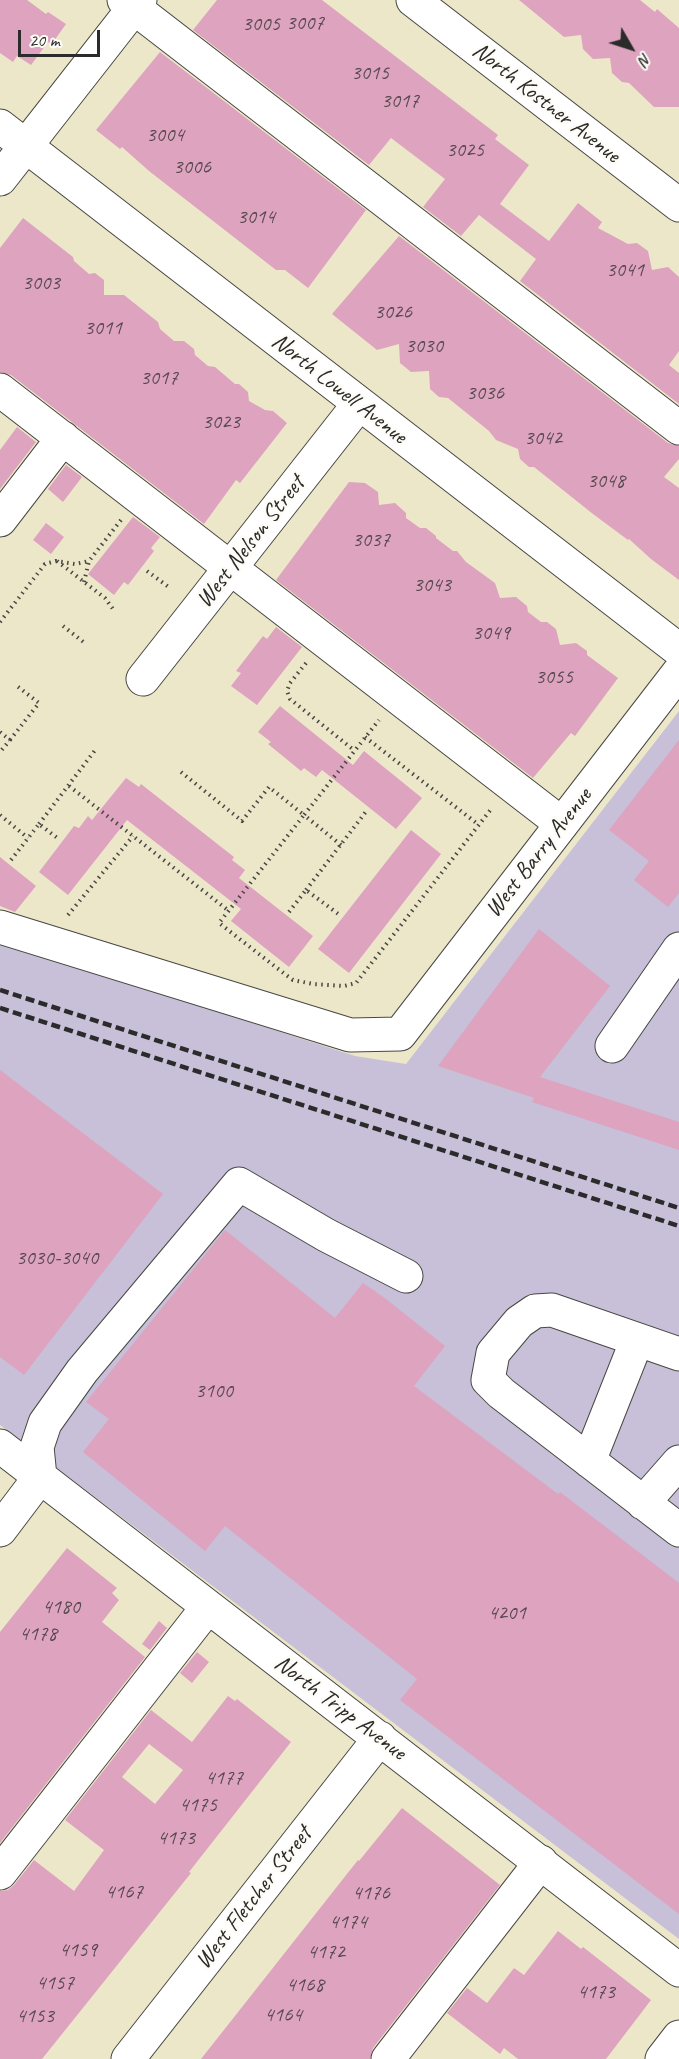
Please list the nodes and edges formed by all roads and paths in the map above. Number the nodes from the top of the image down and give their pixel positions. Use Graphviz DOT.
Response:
graph roads {
  1 [pos="413,0"];
  2 [pos="133,3"];
  3 [pos="0,126"];
  4 [pos="26,146"];
  5 [pos="0,179"];
  6 [pos="679,205"];
  7 [pos="0,390"];
  8 [pos="359,404"];
  9 [pos="679,428"];
  10 [pos="63,438"];
  11 [pos="122,518"];
  12 [pos="0,520"];
  13 [pos="56,561"];
  14 [pos="89,561"];
  15 [pos="231,567"];
  16 [pos="147,571"];
  17 [pos="84,582"];
  18 [pos="170,588"];
  19 [pos="113,609"];
  20 [pos="0,622"];
  21 [pos="63,626"];
  22 [pos="325,639"];
  23 [pos="86,644"];
  24 [pos="679,650"];
  25 [pos="679,672"];
  26 [pos="143,679"];
  27 [pos="17,686"];
  28 [pos="380,719"];
  29 [pos="0,732"];
  30 [pos="365,737"];
  31 [pos="10,740"];
  32 [pos="96,749"];
  33 [pos="355,751"];
  34 [pos="0,752"];
  35 [pos="181,772"];
  36 [pos="69,786"];
  37 [pos="496,802"];
  38 [pos="368,809"];
  39 [pos="0,815"];
  40 [pos="304,815"];
  41 [pos="39,824"];
  42 [pos="562,824"];
  43 [pos="479,825"];
  44 [pos="133,836"];
  45 [pos="28,838"];
  46 [pos="60,840"];
  47 [pos="341,845"];
  48 [pos="11,860"];
  49 [pos="306,890"];
  50 [pos="229,911"];
  51 [pos="289,912"];
  52 [pos="341,916"];
  53 [pos="63,918"];
  54 [pos="0,927"];
  55 [pos="679,949"];
  56 [pos="612,1046"];
  57 [pos="406,1276"];
  58 [pos="637,1340"];
  59 [pos="679,1354"];
  60 [pos="0,1446"];
  61 [pos="581,1455"];
  62 [pos="679,1462"];
  63 [pos="40,1478"];
  64 [pos="643,1503"];
  65 [pos="0,1530"];
  66 [pos="679,1530"];
  67 [pos="207,1608"];
  68 [pos="380,1738"];
  69 [pos="541,1862"];
  70 [pos="0,1873"];
  71 [pos="679,1970"];
  72 [pos="679,2037"];
  73 [pos="128,2059"];
  74 [pos="388,2059"];
  75 [pos="662,2059"];
  1 -- 6 [label="street, North Kostner Avenue"];
  2 -- 4 [label="street"];
  2 -- 9 [label="street"];
  3 -- 4 [label="street, North Lowell Avenue"];
  4 -- 5 [label="street"];
  4 -- 8 [label="street, North Lowell Avenue"];
  7 -- 10 [label="street"];
  8 -- 15 [label="street, West Nelson Street"];
  8 -- 24 [label="street, North Lowell Avenue"];
  10 -- 12 [label="street"];
  10 -- 15 [label="street"];
  11 -- 14 [label="path"];
  13 -- 14 [label="path"];
  13 -- 17 [label="path"];
  13 -- 20 [label="path"];
  14 -- 17 [label="path"];
  15 -- 22 [label="street"];
  15 -- 26 [label="street, West Nelson Street"];
  16 -- 18 [label="path"];
  17 -- 19 [label="path"];
  21 -- 23 [label="path"];
  22 -- 33 [label="path"];
  22 -- 42 [label="street"];
  25 -- 42 [label="street, West Barry Avenue"];
  27 -- 31 [label="path"];
  28 -- 30 [label="path"];
  29 -- 31 [label="path"];
  30 -- 33 [label="path"];
  30 -- 43 [label="path"];
  31 -- 34 [label="path"];
  32 -- 36 [label="path"];
  33 -- 40 [label="path"];
  35 -- 40 [label="path"];
  36 -- 41 [label="path"];
  36 -- 44 [label="path"];
  37 -- 43 [label="path"];
  38 -- 47 [label="path"];
  39 -- 45 [label="path"];
  40 -- 47 [label="path"];
  40 -- 50 [label="path"];
  41 -- 45 [label="path"];
  41 -- 46 [label="path"];
  42 -- 54 [label="street, West Barry Avenue"];
  43 -- 50 [label="path"];
  44 -- 50 [label="path"];
  44 -- 53 [label="path"];
  45 -- 48 [label="path"];
  47 -- 49 [label="path"];
  49 -- 51 [label="path"];
  49 -- 52 [label="path"];
  55 -- 56 [label="street"];
  57 -- 63 [label="street"];
  58 -- 59 [label="street"];
  58 -- 61 [label="street"];
  58 -- 61 [label="street"];
  60 -- 63 [label="street, North Tripp Avenue"];
  61 -- 64 [label="street"];
  62 -- 64 [label="street"];
  63 -- 65 [label="street"];
  63 -- 67 [label="street, North Tripp Avenue"];
  64 -- 66 [label="street"];
  67 -- 68 [label="street, North Tripp Avenue"];
  67 -- 70 [label="street"];
  68 -- 69 [label="street, North Tripp Avenue"];
  68 -- 73 [label="street, West Fletcher Street"];
  69 -- 71 [label="street, North Tripp Avenue"];
  69 -- 74 [label="street"];
  72 -- 75 [label="street"];
}
